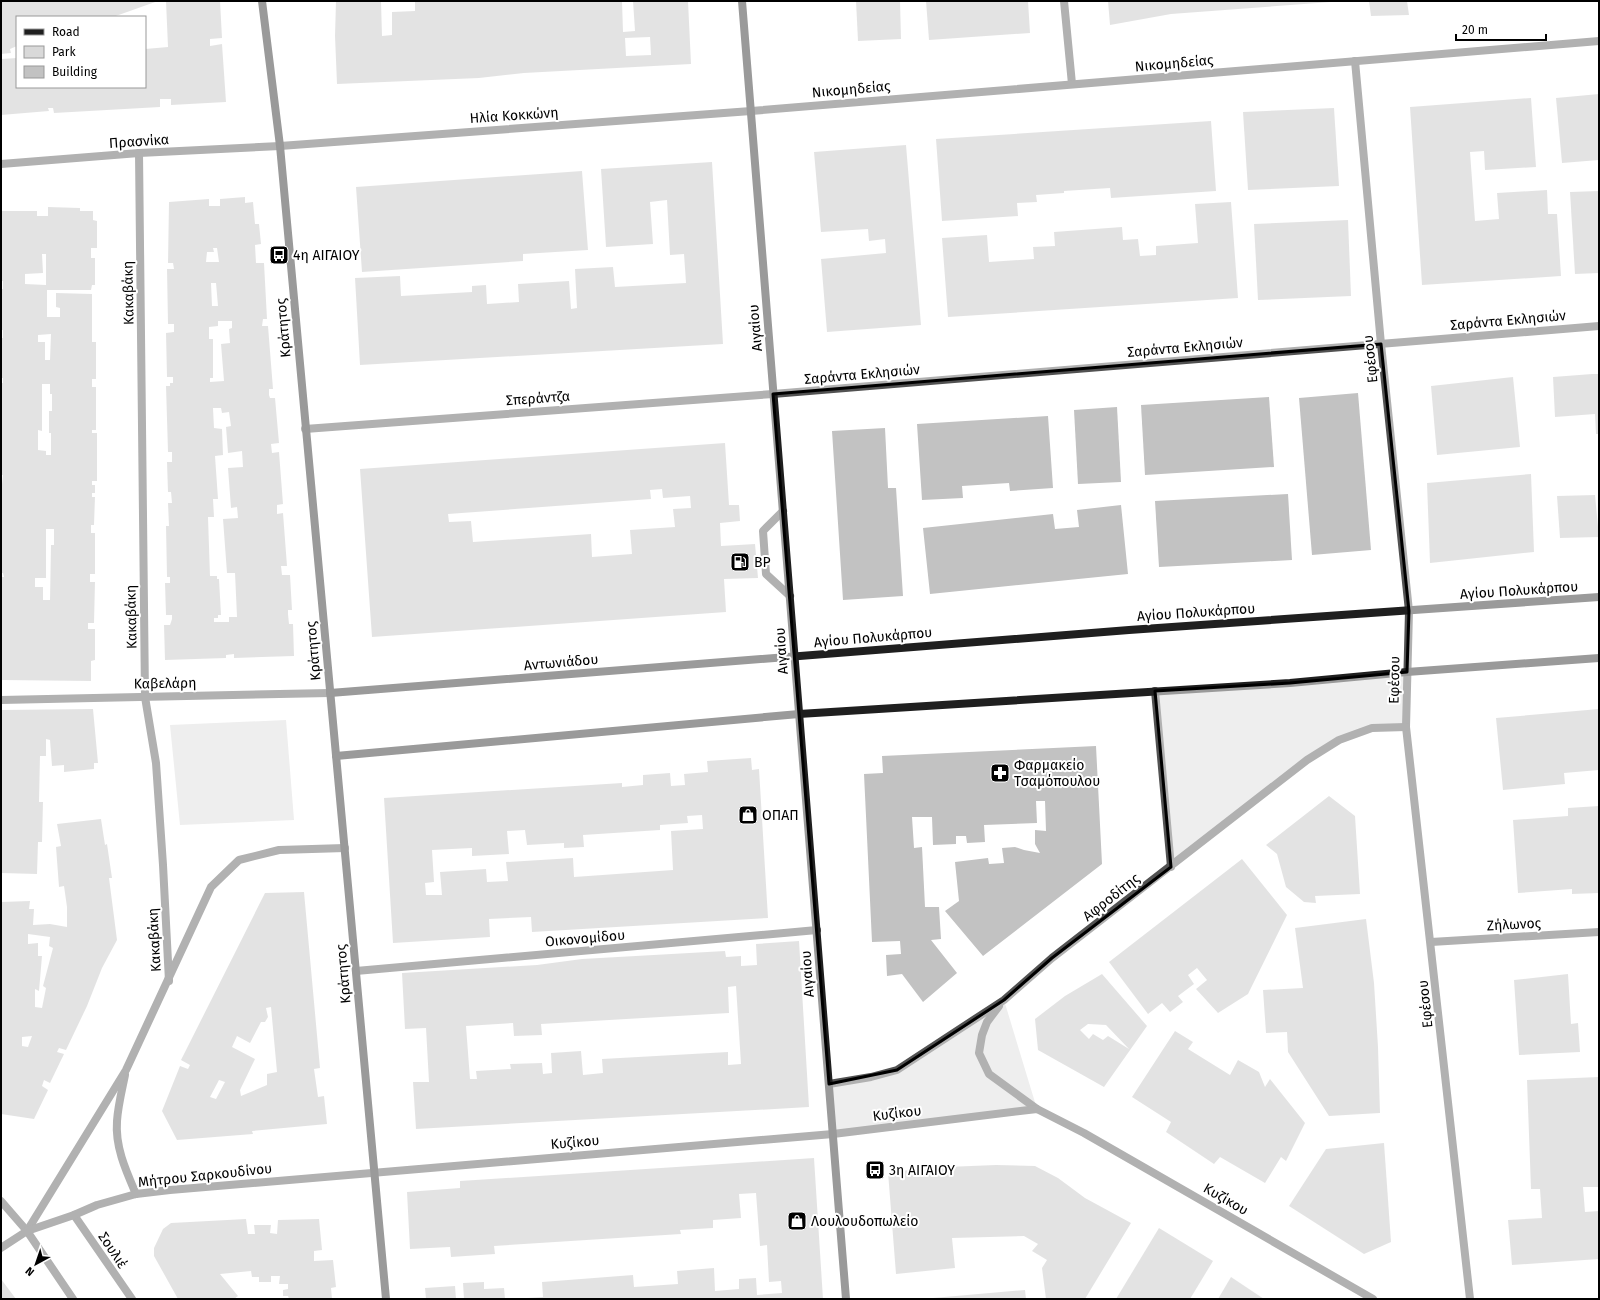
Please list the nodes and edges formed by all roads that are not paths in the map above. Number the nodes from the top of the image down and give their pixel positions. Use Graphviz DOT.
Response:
graph roads {
  1 [pos="262,1"];
  2 [pos="742,1"];
  3 [pos="1064,1"];
  4 [pos="1599,41"];
  5 [pos="1355,61"];
  6 [pos="1072,84"];
  7 [pos="751,111"];
  8 [pos="280,146"];
  9 [pos="139,153"];
  10 [pos="1,164"];
  11 [pos="1599,326"];
  12 [pos="1381,344"];
  13 [pos="773,394"];
  14 [pos="305,429"];
  15 [pos="783,511"];
  16 [pos="790,596"];
  17 [pos="1599,597"];
  18 [pos="1409,611"];
  19 [pos="795,656"];
  20 [pos="1599,658"];
  21 [pos="1407,672"];
  22 [pos="1155,691"];
  23 [pos="330,693"];
  24 [pos="145,697"];
  25 [pos="1,700"];
  26 [pos="799,714"];
  27 [pos="1406,727"];
  28 [pos="336,756"];
  29 [pos="345,848"];
  30 [pos="1171,867"];
  31 [pos="817,930"];
  32 [pos="1599,932"];
  33 [pos="1431,942"];
  34 [pos="356,972"];
  35 [pos="169,981"];
  36 [pos="1004,1000"];
  37 [pos="126,1070"];
  38 [pos="829,1084"];
  39 [pos="1037,1109"];
  40 [pos="833,1134"];
  41 [pos="375,1172"];
  42 [pos="136,1194"];
  43 [pos="1,1201"];
  44 [pos="74,1215"];
  45 [pos="27,1231"];
  46 [pos="1,1248"];
  47 [pos="73,1299"];
  48 [pos="132,1299"];
  49 [pos="386,1299"];
  50 [pos="846,1299"];
  51 [pos="1374,1299"];
  52 [pos="1470,1299"];
  1 -- 8 [label="street, Κράτητος"];
  2 -- 7 [label="street, Αιγαίου"];
  3 -- 6 [label="street"];
  4 -- 5 [label="street, Νικομηδείας"];
  5 -- 6 [label="street, Νικομηδείας"];
  5 -- 12 [label="street, Εφέσου"];
  6 -- 7 [label="street, Νικομηδείας"];
  7 -- 8 [label="street, Ηλία Κοκκώνη"];
  7 -- 13 [label="street, Αιγαίου"];
  8 -- 9 [label="street, Πρασνίκα"];
  8 -- 14 [label="street, Κράτητος"];
  9 -- 10 [label="street, Πρασνίκα"];
  9 -- 24 [label="street, Κακαβάκη"];
  11 -- 12 [label="street, Σαράντα Εκλησιών"];
  12 -- 13 [label="street, Σαράντα Εκλησιών"];
  12 -- 18 [label="street, Εφέσου"];
  13 -- 14 [label="street, Σπεράντζα"];
  13 -- 15 [label="street, Αιγαίου"];
  14 -- 23 [label="street, Κράτητος"];
  15 -- 16 [label="street, Αιγαίου"];
  15 -- 16 [label="street"];
  16 -- 19 [label="street, Αιγαίου"];
  17 -- 18 [label="street, Αγίου Πολυκάρπου"];
  18 -- 19 [label="street, Αγίου Πολυκάρπου"];
  18 -- 21 [label="street, Εφέσου"];
  19 -- 23 [label="street, Αντωνιάδου"];
  19 -- 26 [label="street, Αιγαίου"];
  20 -- 21 [label="street"];
  21 -- 22 [label="street"];
  21 -- 27 [label="street, Εφέσου"];
  22 -- 26 [label="street"];
  22 -- 30 [label="street"];
  23 -- 24 [label="street, Καβελάρη"];
  23 -- 28 [label="street, Κράτητος"];
  24 -- 25 [label="street, Καβελάρη"];
  24 -- 35 [label="street, Κακαβάκη"];
  26 -- 28 [label="street"];
  26 -- 31 [label="street, Αιγαίου"];
  27 -- 30 [label="street, Αφροδίτης"];
  27 -- 33 [label="street, Εφέσου"];
  28 -- 29 [label="street, Κράτητος"];
  29 -- 34 [label="street, Κράτητος"];
  29 -- 35 [label="street"];
  30 -- 36 [label="street, Αφροδίτης"];
  31 -- 34 [label="street, Οικονομίδου"];
  31 -- 38 [label="street, Αιγαίου"];
  32 -- 33 [label="street, Ζήλωνος"];
  33 -- 52 [label="street, Εφέσου"];
  34 -- 41 [label="street, Κράτητος"];
  35 -- 37 [label="street, Κακαβάκη"];
  36 -- 38 [label="street, Αφροδίτης"];
  36 -- 39 [label="street"];
  37 -- 42 [label="street, Κακαβάκη"];
  37 -- 45 [label="street, Κακαβάκη"];
  38 -- 40 [label="street, Αιγαίου"];
  39 -- 40 [label="street, Κυζίκου"];
  39 -- 51 [label="street, Κυζίκου"];
  40 -- 41 [label="street, Κυζίκου"];
  40 -- 50 [label="street, Αιγαίου"];
  41 -- 42 [label="street, Μήτρου Σαρκουδίνου"];
  41 -- 49 [label="street, Κράτητος"];
  42 -- 44 [label="street, Μήτρου Σαρκουδίνου"];
  43 -- 45 [label="street"];
  44 -- 45 [label="street, Μήτρου Σαρκουδίνου"];
  44 -- 48 [label="street, Σουλιέ"];
  45 -- 46 [label="street, Μήτρου Σαρκουδίνου"];
  45 -- 47 [label="street"];
}
